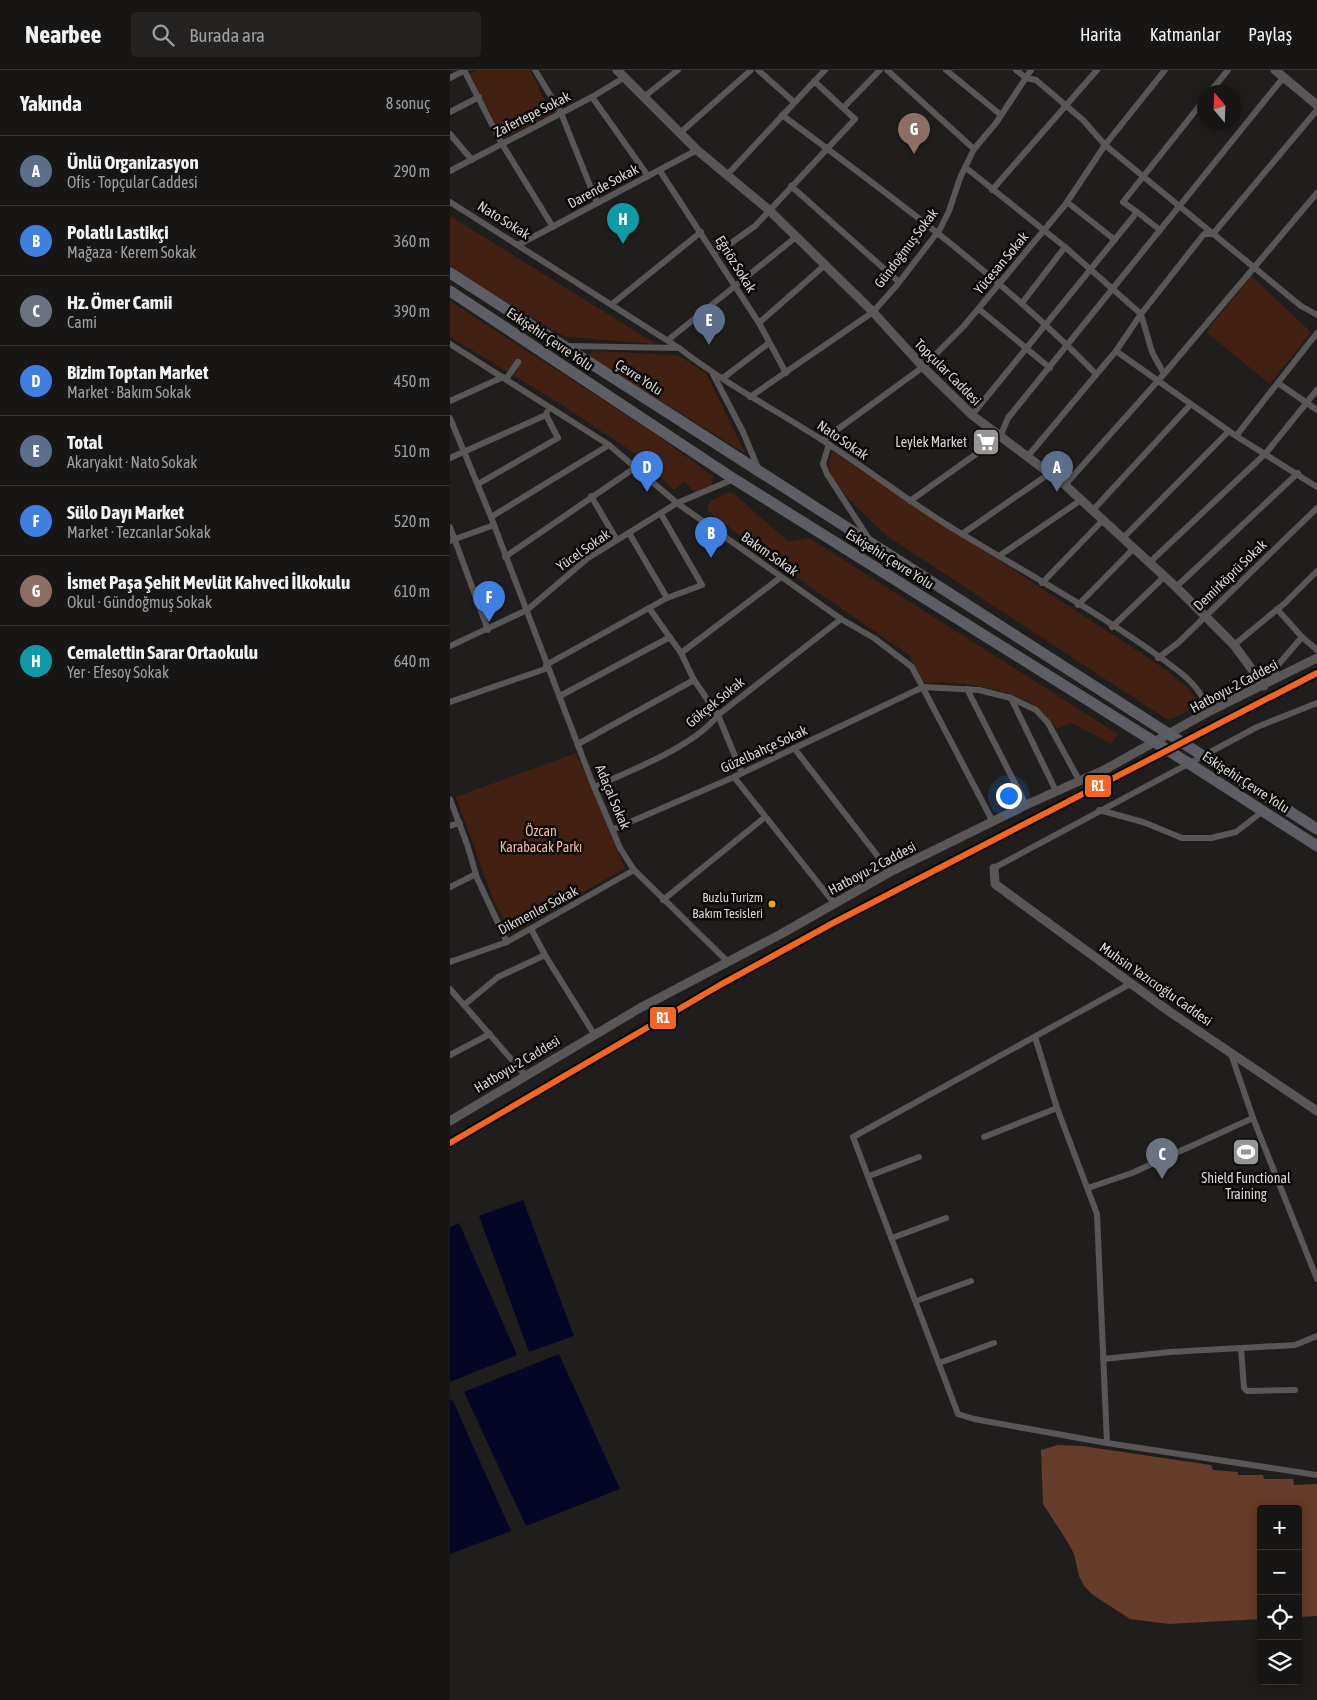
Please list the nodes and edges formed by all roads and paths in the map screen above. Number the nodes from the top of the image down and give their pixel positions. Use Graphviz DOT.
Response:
graph roads {
  1 [pos="464,70"];
  2 [pos="535,70"];
  3 [pos="617,70"];
  4 [pos="678,70"];
  5 [pos="751,70"];
  6 [pos="758,70"];
  7 [pos="825,70"];
  8 [pos="880,70"];
  9 [pos="887,70"];
  10 [pos="946,70"];
  11 [pos="1016,70"];
  12 [pos="1031,70"];
  13 [pos="1097,70"];
  14 [pos="1165,70"];
  15 [pos="1228,70"];
  16 [pos="1275,70"];
  17 [pos="625,77"];
  18 [pos="450,78"];
  19 [pos="1026,78"];
  20 [pos="1283,78"];
  21 [pos="814,81"];
  22 [pos="1216,85"];
  23 [pos="645,96"];
  24 [pos="479,97"];
  25 [pos="592,97"];
  26 [pos="794,102"];
  27 [pos="1065,105"];
  28 [pos="1317,105"];
  29 [pos="843,108"];
  30 [pos="1197,109"];
  31 [pos="1317,110"];
  32 [pos="450,112"];
  33 [pos="561,113"];
  34 [pos="782,114"];
  35 [pos="1001,115"];
  36 [pos="680,133"];
  37 [pos="450,134"];
  38 [pos="502,144"];
  39 [pos="1105,145"];
  40 [pos="827,148"];
  41 [pos="974,149"];
  42 [pos="697,150"];
  43 [pos="472,160"];
  44 [pos="966,167"];
  45 [pos="450,170"];
  46 [pos="660,171"];
  47 [pos="727,175"];
  48 [pos="1143,175"];
  49 [pos="648,176"];
  50 [pos="791,186"];
  51 [pos="992,190"];
  52 [pos="1317,193"];
  53 [pos="450,202"];
  54 [pos="597,202"];
  55 [pos="1067,202"];
  56 [pos="1180,206"];
  57 [pos="769,210"];
  58 [pos="1136,212"];
  59 [pos="553,228"];
  60 [pos="1160,230"];
  61 [pos="1044,231"];
  62 [pos="701,232"];
  63 [pos="936,233"];
  64 [pos="1214,234"];
  65 [pos="796,238"];
  66 [pos="1115,240"];
  67 [pos="520,244"];
  68 [pos="1065,247"];
  69 [pos="714,252"];
  70 [pos="825,265"];
  71 [pos="1255,268"];
  72 [pos="1091,270"];
  73 [pos="450,273"];
  74 [pos="899,282"];
  75 [pos="999,284"];
  76 [pos="734,286"];
  77 [pos="1113,290"];
  78 [pos="450,291"];
  79 [pos="1022,303"];
  80 [pos="612,304"];
  81 [pos="979,309"];
  82 [pos="873,312"];
  83 [pos="1141,314"];
  84 [pos="1317,314"];
  85 [pos="759,323"];
  86 [pos="1046,324"];
  87 [pos="1317,334"];
  88 [pos="668,340"];
  89 [pos="769,342"];
  90 [pos="450,344"];
  91 [pos="1067,345"];
  92 [pos="563,346"];
  93 [pos="679,348"];
  94 [pos="1026,349"];
  95 [pos="1116,350"];
  96 [pos="518,362"];
  97 [pos="923,367"];
  98 [pos="1050,368"];
  99 [pos="786,373"];
  100 [pos="713,374"];
  101 [pos="1096,374"];
  102 [pos="1164,374"];
  103 [pos="504,378"];
  104 [pos="723,378"];
  105 [pos="1158,382"];
  106 [pos="1278,383"];
  107 [pos="1317,390"];
  108 [pos="750,397"];
  109 [pos="450,401"];
  110 [pos="1306,403"];
  111 [pos="1190,404"];
  112 [pos="548,407"];
  113 [pos="1317,410"];
  114 [pos="546,415"];
  115 [pos="972,415"];
  116 [pos="450,418"];
  117 [pos="1229,431"];
  118 [pos="1236,436"];
  119 [pos="1000,437"];
  120 [pos="823,440"];
  121 [pos="829,444"];
  122 [pos="609,445"];
  123 [pos="465,452"];
  124 [pos="1266,453"];
  125 [pos="1028,456"];
  126 [pos="450,458"];
  127 [pos="636,467"];
  128 [pos="1050,473"];
  129 [pos="1298,473"];
  130 [pos="761,474"];
  131 [pos="734,479"];
  132 [pos="478,484"];
  133 [pos="1065,485"];
  134 [pos="1317,487"];
  135 [pos="590,496"];
  136 [pos="1081,500"];
  137 [pos="910,501"];
  138 [pos="677,504"];
  139 [pos="1317,508"];
  140 [pos="1093,510"];
  141 [pos="661,514"];
  142 [pos="491,517"];
  143 [pos="1104,519"];
  144 [pos="494,525"];
  145 [pos="450,527"];
  146 [pos="629,533"];
  147 [pos="962,534"];
  148 [pos="1123,538"];
  149 [pos="452,540"];
  150 [pos="617,540"];
  151 [pos="871,543"];
  152 [pos="1134,548"];
  153 [pos="999,556"];
  154 [pos="505,557"];
  155 [pos="1149,563"];
  156 [pos="1317,571"];
  157 [pos="1165,576"];
  158 [pos="782,577"];
  159 [pos="1042,583"];
  160 [pos="1176,587"];
  161 [pos="667,598"];
  162 [pos="1078,605"];
  163 [pos="649,608"];
  164 [pos="1277,609"];
  165 [pos="527,610"];
  166 [pos="1205,616"];
  167 [pos="841,619"];
  168 [pos="1112,627"];
  169 [pos="488,630"];
  170 [pos="670,637"];
  171 [pos="1302,637"];
  172 [pos="451,644"];
  173 [pos="1234,645"];
  174 [pos="1317,650"];
  175 [pos="681,653"];
  176 [pos="1158,658"];
  177 [pos="1317,658"];
  178 [pos="547,666"];
  179 [pos="694,680"];
  180 [pos="1273,681"];
  181 [pos="923,686"];
  182 [pos="1264,686"];
  183 [pos="967,689"];
  184 [pos="560,696"];
  185 [pos="1011,698"];
  186 [pos="450,702"];
  187 [pos="1317,703"];
  188 [pos="1206,713"];
  189 [pos="718,715"];
  190 [pos="578,744"];
  191 [pos="794,748"];
  192 [pos="742,773"];
  193 [pos="734,777"];
  194 [pos="1079,780"];
  195 [pos="594,787"];
  196 [pos="1056,791"];
  197 [pos="450,799"];
  198 [pos="1026,805"];
  199 [pos="1099,810"];
  200 [pos="1263,811"];
  201 [pos="765,817"];
  202 [pos="993,822"];
  203 [pos="460,823"];
  204 [pos="450,826"];
  205 [pos="614,829"];
  206 [pos="1317,829"];
  207 [pos="1317,846"];
  208 [pos="994,868"];
  209 [pos="634,870"];
  210 [pos="890,872"];
  211 [pos="476,874"];
  212 [pos="450,887"];
  213 [pos="663,900"];
  214 [pos="834,904"];
  215 [pos="531,929"];
  216 [pos="506,942"];
  217 [pos="545,956"];
  218 [pos="728,961"];
  219 [pos="450,962"];
  220 [pos="1130,984"];
  221 [pos="450,989"];
  222 [pos="464,1005"];
  223 [pos="490,1034"];
  224 [pos="594,1034"];
  225 [pos="1035,1037"];
  226 [pos="1230,1051"];
  227 [pos="450,1054"];
  228 [pos="525,1075"];
  229 [pos="1057,1108"];
  230 [pos="1317,1111"];
  231 [pos="1253,1118"];
  232 [pos="450,1121"];
  233 [pos="984,1137"];
  234 [pos="919,1157"];
  235 [pos="869,1176"];
  236 [pos="1088,1188"];
  237 [pos="946,1218"];
  238 [pos="892,1238"];
  239 [pos="1316,1275"];
  240 [pos="971,1281"];
  241 [pos="916,1301"];
  242 [pos="1317,1336"];
  243 [pos="994,1343"];
  244 [pos="1241,1348"];
  245 [pos="1103,1358"];
  246 [pos="939,1363"];
  247 [pos="1294,1390"];
  248 [pos="1107,1442"];
  249 [pos="1317,1475"];
  1 -- 18 [label="street"];
  1 -- 24 [label="street"];
  2 -- 33 [label="street"];
  3 -- 17 [label="street, Topçular Caddesi"];
  4 -- 23 [label="street"];
  5 -- 36 [label="street"];
  6 -- 26 [label="street"];
  7 -- 21 [label="street"];
  8 -- 29 [label="street"];
  9 -- 41 [label="street"];
  10 -- 35 [label="street"];
  11 -- 19 [label="street"];
  12 -- 19 [label="street, Gündoğmuş Sokak"];
  13 -- 27 [label="street"];
  14 -- 39 [label="street, Yücesan Sokak"];
  15 -- 22 [label="street"];
  16 -- 20 [label="street"];
  17 -- 23 [label="street, Topçular Caddesi"];
  17 -- 25 [label="street, Zafertepe Sokak"];
  19 -- 27 [label="street"];
  19 -- 35 [label="street, Gündoğmuş Sokak"];
  20 -- 28 [label="street"];
  20 -- 56 [label="street"];
  21 -- 26 [label="street"];
  21 -- 29 [label="street"];
  23 -- 36 [label="street, Topçular Caddesi"];
  24 -- 32 [label="street"];
  24 -- 38 [label="street"];
  25 -- 33 [label="street, Zafertepe Sokak"];
  25 -- 49 [label="street"];
  26 -- 34 [label="street"];
  27 -- 39 [label="street"];
  27 -- 51 [label="street"];
  29 -- 40 [label="street"];
  30 -- 48 [label="street"];
  31 -- 64 [label="street"];
  33 -- 38 [label="street, Zafertepe Sokak"];
  33 -- 54 [label="street"];
  34 -- 40 [label="street"];
  34 -- 47 [label="street"];
  35 -- 41 [label="street, Gündoğmuş Sokak"];
  36 -- 42 [label="street, Topçular Caddesi"];
  37 -- 43 [label="street"];
  38 -- 43 [label="street, Zafertepe Sokak"];
  38 -- 59 [label="street"];
  39 -- 48 [label="street"];
  39 -- 55 [label="street, Yücesan Sokak"];
  40 -- 50 [label="street"];
  40 -- 63 [label="street"];
  41 -- 44 [label="street, Gündoğmuş Sokak"];
  42 -- 46 [label="street, Darende Sokak"];
  42 -- 47 [label="street, Topçular Caddesi"];
  43 -- 45 [label="street, Zafertepe Sokak"];
  44 -- 51 [label="street"];
  44 -- 63 [label="street, Gündoğmuş Sokak"];
  46 -- 49 [label="street, Darende Sokak"];
  46 -- 62 [label="street, Eğriöz Sokak"];
  47 -- 57 [label="street, Topçular Caddesi"];
  48 -- 56 [label="street"];
  48 -- 58 [label="street"];
  49 -- 54 [label="street, Darende Sokak"];
  50 -- 57 [label="street"];
  50 -- 74 [label="street"];
  51 -- 61 [label="street"];
  52 -- 71 [label="street"];
  53 -- 67 [label="street, Nato Sokak"];
  54 -- 59 [label="street, Darende Sokak"];
  55 -- 61 [label="street, Yücesan Sokak"];
  55 -- 66 [label="street"];
  56 -- 60 [label="street"];
  56 -- 64 [label="street"];
  57 -- 65 [label="street, Topçular Caddesi"];
  57 -- 69 [label="street"];
  58 -- 60 [label="street"];
  58 -- 66 [label="street"];
  59 -- 67 [label="street, Darende Sokak"];
  60 -- 77 [label="street"];
  61 -- 68 [label="street"];
  61 -- 75 [label="street, Yücesan Sokak"];
  62 -- 69 [label="street, Eğriöz Sokak"];
  62 -- 80 [label="street"];
  63 -- 74 [label="street, Gündoğmuş Sokak"];
  63 -- 75 [label="street"];
  64 -- 71 [label="street"];
  64 -- 83 [label="street"];
  65 -- 70 [label="street, Topçular Caddesi"];
  65 -- 76 [label="street"];
  66 -- 72 [label="street"];
  67 -- 80 [label="street, Nato Sokak"];
  68 -- 72 [label="street"];
  68 -- 79 [label="street"];
  69 -- 76 [label="street, Eğriöz Sokak"];
  70 -- 82 [label="street, Topçular Caddesi"];
  70 -- 85 [label="street"];
  71 -- 84 [label="street"];
  71 -- 102 [label="street"];
  72 -- 77 [label="street"];
  72 -- 86 [label="street"];
  73 -- 92 [label="highway, Çevre Yolu"];
  74 -- 82 [label="street, Gündoğmuş Sokak"];
  75 -- 79 [label="street"];
  75 -- 81 [label="street, Yücesan Sokak"];
  76 -- 85 [label="street, Eğriöz Sokak"];
  76 -- 88 [label="street"];
  77 -- 83 [label="street"];
  77 -- 91 [label="street"];
  78 -- 131 [label="highway, Eskişehir Çevre Yolu"];
  79 -- 86 [label="street"];
  80 -- 88 [label="street, Nato Sokak"];
  81 -- 94 [label="street"];
  81 -- 97 [label="street, Yücesan Sokak"];
  82 -- 97 [label="street, Topçular Caddesi"];
  82 -- 99 [label="street, Gündoğmuş Sokak"];
  83 -- 95 [label="street"];
  83 -- 102 [label="street"];
  85 -- 89 [label="street, Eğriöz Sokak"];
  86 -- 91 [label="street"];
  86 -- 94 [label="street"];
  87 -- 106 [label="street"];
  88 -- 93 [label="street, Nato Sokak"];
  89 -- 99 [label="street, Eğriöz Sokak"];
  89 -- 104 [label="street"];
  90 -- 103 [label="street, Bakım Sokak"];
  91 -- 98 [label="street"];
  91 -- 101 [label="street"];
  92 -- 93 [label="street"];
  92 -- 130 [label="highway, Çevre Yolu"];
  93 -- 100 [label="street, Nato Sokak"];
  94 -- 98 [label="street"];
  94 -- 115 [label="street"];
  95 -- 101 [label="street"];
  95 -- 105 [label="street"];
  96 -- 103 [label="street"];
  97 -- 115 [label="street, Topçular Caddesi"];
  97 -- 120 [label="street, Yücesan Sokak"];
  98 -- 119 [label="street"];
  99 -- 108 [label="street, Gündoğmuş Sokak"];
  100 -- 104 [label="street, Nato Sokak"];
  100 -- 130 [label="street"];
  101 -- 125 [label="street"];
  102 -- 105 [label="street"];
  103 -- 109 [label="street"];
  103 -- 112 [label="street, Bakım Sokak"];
  104 -- 108 [label="street, Nato Sokak"];
  105 -- 111 [label="street"];
  105 -- 133 [label="street"];
  106 -- 110 [label="street"];
  106 -- 118 [label="street"];
  107 -- 110 [label="street"];
  108 -- 120 [label="street, Nato Sokak"];
  110 -- 113 [label="street"];
  110 -- 124 [label="street"];
  111 -- 117 [label="street"];
  111 -- 140 [label="street"];
  112 -- 114 [label="street"];
  112 -- 122 [label="street, Bakım Sokak"];
  114 -- 123 [label="street"];
  114 -- 132 [label="street"];
  115 -- 119 [label="street, Topçular Caddesi"];
  116 -- 123 [label="street, Adaçal Sokak"];
  117 -- 118 [label="street"];
  117 -- 148 [label="street"];
  118 -- 124 [label="street"];
  119 -- 125 [label="street, Topçular Caddesi"];
  119 -- 137 [label="street"];
  120 -- 121 [label="street, Nato Sokak"];
  121 -- 137 [label="street, Nato Sokak"];
  121 -- 151 [label="street"];
  122 -- 127 [label="street, Bakım Sokak"];
  122 -- 142 [label="street"];
  123 -- 126 [label="street"];
  123 -- 132 [label="street, Adaçal Sokak"];
  124 -- 129 [label="street"];
  124 -- 155 [label="street"];
  125 -- 128 [label="street, Topçular Caddesi"];
  127 -- 135 [label="street"];
  127 -- 138 [label="street, Bakım Sokak"];
  128 -- 133 [label="street, Topçular Caddesi"];
  128 -- 147 [label="street"];
  129 -- 134 [label="street"];
  129 -- 160 [label="street"];
  130 -- 151 [label="highway, Eskişehir Çevre Yolu"];
  131 -- 138 [label="street, Yücel Sokak"];
  131 -- 200 [label="highway, Eskişehir Çevre Yolu"];
  132 -- 142 [label="street, Adaçal Sokak"];
  133 -- 136 [label="street, Topçular Caddesi"];
  135 -- 150 [label="street"];
  135 -- 154 [label="street"];
  136 -- 140 [label="street, Topçular Caddesi"];
  136 -- 153 [label="street"];
  137 -- 147 [label="street, Nato Sokak"];
  138 -- 141 [label="street, Yücel Sokak"];
  138 -- 158 [label="street, Bakım Sokak"];
  139 -- 166 [label="street, Demirköprü Sokak"];
  140 -- 143 [label="street, Topçular Caddesi"];
  141 -- 146 [label="street, Yücel Sokak"];
  141 -- 161 [label="street"];
  142 -- 144 [label="street, Adaçal Sokak"];
  143 -- 148 [label="street, Topçular Caddesi"];
  143 -- 159 [label="street"];
  144 -- 149 [label="street"];
  144 -- 154 [label="street, Adaçal Sokak"];
  145 -- 149 [label="street"];
  146 -- 150 [label="street, Yücel Sokak"];
  146 -- 161 [label="street"];
  147 -- 153 [label="street, Nato Sokak"];
  148 -- 152 [label="street, Topçular Caddesi"];
  149 -- 169 [label="street"];
  150 -- 165 [label="street, Yücel Sokak"];
  151 -- 206 [label="highway, Eskişehir Çevre Yolu"];
  152 -- 155 [label="street, Topçular Caddesi"];
  152 -- 162 [label="street"];
  153 -- 159 [label="street, Nato Sokak"];
  154 -- 165 [label="street, Adaçal Sokak"];
  155 -- 157 [label="street, Topçular Caddesi"];
  156 -- 164 [label="street"];
  157 -- 160 [label="street, Topçular Caddesi"];
  157 -- 168 [label="street"];
  158 -- 167 [label="street, Bakım Sokak"];
  158 -- 175 [label="street"];
  159 -- 162 [label="street, Nato Sokak"];
  160 -- 166 [label="street, Topçular Caddesi"];
  161 -- 163 [label="street"];
  162 -- 168 [label="street, Nato Sokak"];
  163 -- 170 [label="street"];
  163 -- 178 [label="street"];
  164 -- 171 [label="street"];
  164 -- 173 [label="street"];
  165 -- 169 [label="street, Yücel Sokak"];
  165 -- 178 [label="street, Adaçal Sokak"];
  166 -- 173 [label="street, Topçular Caddesi"];
  166 -- 176 [label="street, Demirköprü Sokak"];
  167 -- 181 [label="street, Bakım Sokak"];
  167 -- 189 [label="street, Gökçek Sokak"];
  168 -- 176 [label="street, Nato Sokak"];
  169 -- 172 [label="street, Yücel Sokak"];
  170 -- 175 [label="street"];
  170 -- 184 [label="street"];
  171 -- 174 [label="street"];
  171 -- 180 [label="street"];
  173 -- 182 [label="street, Topçular Caddesi"];
  175 -- 179 [label="street"];
  176 -- 188 [label="street, Nato Sokak"];
  177 -- 180 [label="street, Hatboyu-2 Caddesi"];
  178 -- 184 [label="street, Adaçal Sokak"];
  178 -- 186 [label="street"];
  179 -- 189 [label="street"];
  179 -- 190 [label="street"];
  180 -- 182 [label="street, Hatboyu-2 Caddesi"];
  181 -- 183 [label="street"];
  181 -- 191 [label="street, Güzelbahçe Sokak"];
  181 -- 202 [label="street, Bakım Sokak"];
  182 -- 188 [label="street, Hatboyu-2 Caddesi"];
  183 -- 185 [label="street"];
  183 -- 198 [label="street"];
  184 -- 190 [label="street, Adaçal Sokak"];
  185 -- 194 [label="street"];
  185 -- 196 [label="street"];
  187 -- 199 [label="street"];
  188 -- 194 [label="street, Hatboyu-2 Caddesi"];
  189 -- 192 [label="street"];
  189 -- 195 [label="street, Gökçek Sokak"];
  190 -- 195 [label="street, Adaçal Sokak"];
  191 -- 192 [label="street, Güzelbahçe Sokak"];
  191 -- 210 [label="street"];
  192 -- 193 [label="street, Güzelbahçe Sokak"];
  193 -- 201 [label="street"];
  193 -- 205 [label="street, Güzelbahçe Sokak"];
  194 -- 196 [label="street, Hatboyu-2 Caddesi"];
  195 -- 205 [label="street, Adaçal Sokak"];
  196 -- 198 [label="street, Hatboyu-2 Caddesi"];
  197 -- 203 [label="street"];
  198 -- 202 [label="street, Hatboyu-2 Caddesi"];
  199 -- 200 [label="street"];
  199 -- 208 [label="street"];
  200 -- 207 [label="highway, Eskişehir Çevre Yolu"];
  201 -- 213 [label="street"];
  201 -- 214 [label="street"];
  202 -- 210 [label="street, Hatboyu-2 Caddesi"];
  203 -- 204 [label="street"];
  203 -- 211 [label="street"];
  205 -- 209 [label="street, Adaçal Sokak"];
  208 -- 220 [label="street, Muhsin Yazıcıoğlu Caddesi"];
  209 -- 213 [label="street, Adaçal Sokak"];
  209 -- 215 [label="street, Dikmenler Sokak"];
  210 -- 214 [label="street, Hatboyu-2 Caddesi"];
  211 -- 212 [label="street"];
  211 -- 216 [label="street"];
  213 -- 218 [label="street, Adaçal Sokak"];
  214 -- 218 [label="street, Hatboyu-2 Caddesi"];
  215 -- 216 [label="street, Dikmenler Sokak"];
  215 -- 217 [label="street"];
  216 -- 219 [label="street, Dikmenler Sokak"];
  217 -- 222 [label="street"];
  217 -- 224 [label="street"];
  218 -- 224 [label="street, Hatboyu-2 Caddesi"];
  220 -- 225 [label="street"];
  220 -- 226 [label="street, Muhsin Yazıcıoğlu Caddesi"];
  221 -- 222 [label="street"];
  222 -- 223 [label="street"];
  223 -- 227 [label="street"];
  223 -- 228 [label="street"];
  224 -- 228 [label="street, Hatboyu-2 Caddesi"];
  225 -- 229 [label="street"];
  225 -- 235 [label="street"];
  226 -- 230 [label="street, Muhsin Yazıcıoğlu Caddesi"];
  226 -- 231 [label="street"];
  228 -- 232 [label="street, Hatboyu-2 Caddesi"];
  229 -- 233 [label="street"];
  229 -- 236 [label="street"];
  231 -- 236 [label="street"];
  231 -- 239 [label="street"];
  234 -- 235 [label="street"];
  235 -- 238 [label="street"];
  236 -- 245 [label="street"];
  237 -- 238 [label="street"];
  238 -- 241 [label="street"];
  240 -- 241 [label="street"];
  241 -- 246 [label="street"];
  242 -- 244 [label="street"];
  243 -- 246 [label="street"];
  244 -- 245 [label="street"];
  244 -- 247 [label="street"];
  245 -- 248 [label="street"];
  246 -- 248 [label="street"];
  248 -- 249 [label="street"];
}
